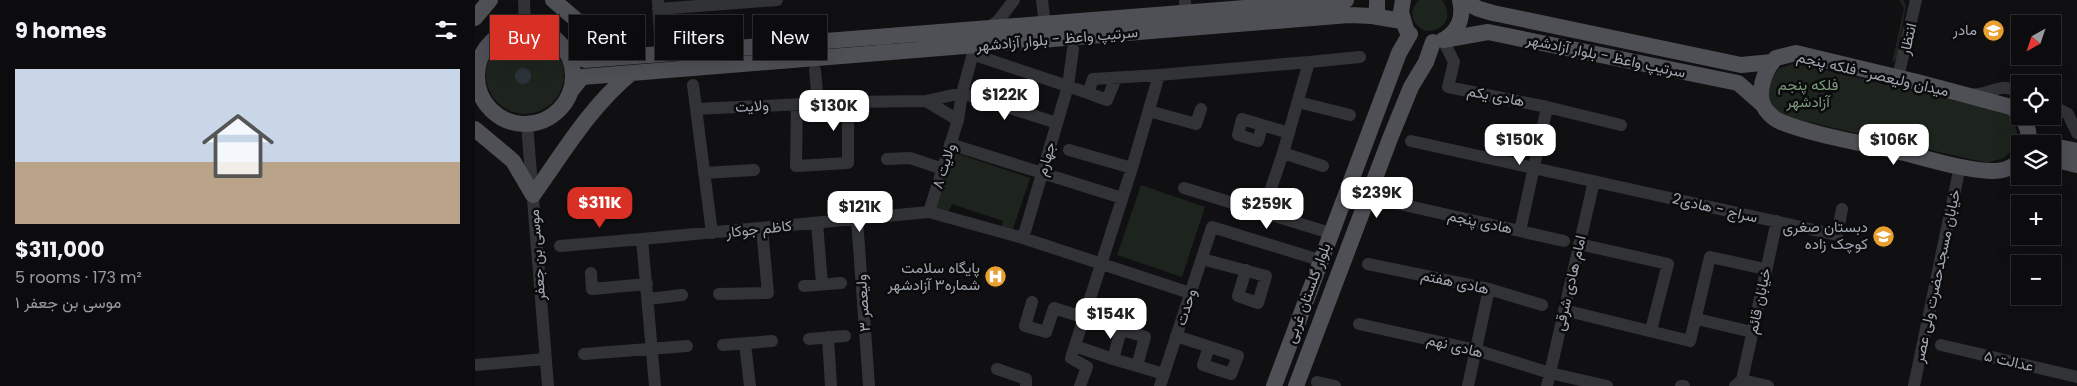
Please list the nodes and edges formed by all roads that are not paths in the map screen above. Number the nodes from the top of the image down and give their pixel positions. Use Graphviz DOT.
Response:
graph roads {
  1 [pos="490,0"];
  2 [pos="524,0"];
  3 [pos="553,0"];
  4 [pos="777,0"];
  5 [pos="1014,0"];
  6 [pos="1042,0"];
  7 [pos="1346,0"];
  8 [pos="1377,0"];
  9 [pos="1403,0"];
  10 [pos="1461,0"];
  11 [pos="1916,0"];
  12 [pos="658,4"];
  13 [pos="1185,7"];
  14 [pos="525,15"];
  15 [pos="571,15"];
  16 [pos="1372,16"];
  17 [pos="475,18"];
  18 [pos="1044,21"];
  19 [pos="993,25"];
  20 [pos="1406,27"];
  21 [pos="1438,41"];
  22 [pos="559,43"];
  23 [pos="490,44"];
  24 [pos="743,47"];
  25 [pos="1073,49"];
  26 [pos="973,50"];
  27 [pos="567,52"];
  28 [pos="1360,57"];
  29 [pos="477,62"];
  30 [pos="1309,62"];
  31 [pos="1772,62"];
  32 [pos="815,70"];
  33 [pos="630,74"];
  34 [pos="1159,75"];
  35 [pos="1390,77"];
  36 [pos="1898,77"];
  37 [pos="1116,78"];
  38 [pos="693,85"];
  39 [pos="1068,86"];
  40 [pos="1411,87"];
  41 [pos="2011,89"];
  42 [pos="570,92"];
  43 [pos="962,93"];
  44 [pos="1088,93"];
  45 [pos="478,94"];
  46 [pos="1969,96"];
  47 [pos="926,101"];
  48 [pos="848,102"];
  49 [pos="1298,102"];
  50 [pos="817,103"];
  51 [pos="797,104"];
  52 [pos="1762,104"];
  53 [pos="1547,107"];
  54 [pos="2011,107"];
  55 [pos="696,109"];
  56 [pos="1201,109"];
  57 [pos="2061,110"];
  58 [pos="1149,111"];
  59 [pos="1350,115"];
  60 [pos="958,120"];
  61 [pos="1242,120"];
  62 [pos="1057,123"];
  63 [pos="527,124"];
  64 [pos="1621,125"];
  65 [pos="475,129"];
  66 [pos="1289,133"];
  67 [pos="2077,133"];
  68 [pos="1411,141"];
  69 [pos="950,144"];
  70 [pos="2061,148"];
  71 [pos="1069,150"];
  72 [pos="2077,151"];
  73 [pos="1283,153"];
  74 [pos="887,159"];
  75 [pos="2061,161"];
  76 [pos="2077,165"];
  77 [pos="1323,166"];
  78 [pos="1960,166"];
  79 [pos="2011,167"];
  80 [pos="943,168"];
  81 [pos="1132,168"];
  82 [pos="1534,168"];
  83 [pos="754,170"];
  84 [pos="704,173"];
  85 [pos="1042,173"];
  86 [pos="1593,181"];
  87 [pos="1184,188"];
  88 [pos="533,195"];
  89 [pos="1122,198"];
  90 [pos="1395,203"];
  91 [pos="1842,209"];
  92 [pos="929,212"];
  93 [pos="1263,212"];
  94 [pos="857,219"];
  95 [pos="1777,221"];
  96 [pos="817,223"];
  97 [pos="762,229"];
  98 [pos="1520,231"];
  99 [pos="712,233"];
  100 [pos="1330,233"];
  101 [pos="1023,238"];
  102 [pos="642,239"];
  103 [pos="1564,241"];
  104 [pos="1579,244"];
  105 [pos="560,246"];
  106 [pos="1313,258"];
  107 [pos="1202,259"];
  108 [pos="1100,264"];
  109 [pos="1368,264"];
  110 [pos="1765,269"];
  111 [pos="1246,270"];
  112 [pos="591,273"];
  113 [pos="841,282"];
  114 [pos="647,284"];
  115 [pos="822,284"];
  116 [pos="804,286"];
  117 [pos="1489,289"];
  118 [pos="1190,293"];
  119 [pos="719,294"];
  120 [pos="682,295"];
  121 [pos="648,299"];
  122 [pos="1032,302"];
  123 [pos="1542,305"];
  124 [pos="1565,310"];
  125 [pos="1085,317"];
  126 [pos="1697,319"];
  127 [pos="1359,324"];
  128 [pos="1121,330"];
  129 [pos="1651,330"];
  130 [pos="1752,332"];
  131 [pos="845,336"];
  132 [pos="1176,336"];
  133 [pos="828,337"];
  134 [pos="809,339"];
  135 [pos="772,342"];
  136 [pos="745,344"];
  137 [pos="723,345"];
  138 [pos="1941,345"];
  139 [pos="687,346"];
  140 [pos="1075,346"];
  141 [pos="653,347"];
  142 [pos="1209,347"];
  143 [pos="1476,350"];
  144 [pos="584,354"];
  145 [pos="1113,359"];
  146 [pos="545,360"];
  147 [pos="475,365"];
  148 [pos="1137,366"];
  149 [pos="997,369"];
  150 [pos="1550,373"];
  151 [pos="2077,377"];
  152 [pos="1317,382"];
  153 [pos="1163,383"];
  154 [pos="1738,383"];
  155 [pos="547,386"];
  156 [pos="655,386"];
  157 [pos="750,386"];
  158 [pos="831,386"];
  159 [pos="869,386"];
  160 [pos="1026,386"];
  161 [pos="1081,386"];
  162 [pos="1274,386"];
  163 [pos="1296,386"];
  164 [pos="1335,386"];
  165 [pos="1468,386"];
  166 [pos="1547,386"];
  167 [pos="1607,386"];
  168 [pos="1768,386"];
  169 [pos="1914,386"];
  1 -- 17 [label="main road"];
  2 -- 14 [label="street"];
  3 -- 15 [label="main road"];
  4 -- 12 [label="street"];
  5 -- 19 [label="street"];
  6 -- 18 [label="street"];
  7 -- 13 [label="main road, سرتیپ واعظ - بلوار آزادشهر"];
  8 -- 16 [label="main road"];
  9 -- 20 [label="main road"];
  10 -- 21 [label="main road"];
  10 -- 31 [label="main road, سرتیپ واعظ - بلوار آزادشهر"];
  11 -- 36 [label="street, انتظار"];
  13 -- 18 [label="main road, سرتیپ واعظ - بلوار آزادشهر"];
  16 -- 20 [label="main road, سرتیپ واعظ - بلوار آزادشهر"];
  16 -- 26 [label="main road, سرتیپ واعظ - بلوار آزادشهر"];
  18 -- 19 [label="main road, سرتیپ واعظ - بلوار آزادشهر"];
  19 -- 24 [label="main road, سرتیپ واعظ - بلوار آزادشهر"];
  20 -- 21 [label="main road, سرتیپ واعظ - بلوار آزادشهر"];
  20 -- 35 [label="main road, بلوار گلستان غربی"];
  21 -- 40 [label="main road, بلوار گلستان غربی"];
  21 -- 52 [label="main road, سرتیپ واعظ - بلوار آزادشهر"];
  21 -- 53 [label="street, هادی یکم"];
  22 -- 27 [label="main road"];
  23 -- 29 [label="main road"];
  25 -- 39 [label="street, جهارم"];
  26 -- 33 [label="main road, سرتیپ واعظ - بلوار آزادشهر"];
  26 -- 39 [label="street"];
  26 -- 43 [label="street, ولایت ۸"];
  27 -- 42 [label="main road"];
  28 -- 30 [label="street"];
  29 -- 45 [label="main road"];
  30 -- 34 [label="street"];
  30 -- 49 [label="street"];
  31 -- 36 [label="main road, میدان ولیعصر- فلکه پنجم"];
  31 -- 52 [label="main road"];
  32 -- 50 [label="street"];
  33 -- 42 [label="main road, سرتیپ واعظ - بلوار آزادشهر"];
  33 -- 88 [label="main road"];
  34 -- 37 [label="street"];
  34 -- 58 [label="street"];
  35 -- 40 [label="main road"];
  35 -- 100 [label="main road, بلوار گلستان غربی"];
  36 -- 46 [label="main road, میدان ولیعصر- فلکه پنجم"];
  37 -- 44 [label="street"];
  37 -- 44 [label="street"];
  38 -- 55 [label="street"];
  39 -- 44 [label="street"];
  39 -- 62 [label="street, جهارم"];
  40 -- 163 [label="main road, بلوار گلستان غربی"];
  41 -- 46 [label="street"];
  42 -- 63 [label="main road"];
  43 -- 47 [label="street, ولایت"];
  43 -- 60 [label="street, ولایت ۸"];
  43 -- 62 [label="street"];
  45 -- 63 [label="main road"];
  46 -- 54 [label="main road, میدان ولیعصر- فلکه پنجم"];
  47 -- 48 [label="street, ولایت"];
  47 -- 60 [label="street"];
  48 -- 50 [label="street, ولایت"];
  48 -- 51 [label="street"];
  49 -- 59 [label="street"];
  49 -- 66 [label="street"];
  50 -- 51 [label="street, ولایت"];
  51 -- 55 [label="street, ولایت"];
  52 -- 78 [label="main road"];
  53 -- 64 [label="street, هادی یکم"];
  53 -- 82 [label="street"];
  55 -- 84 [label="street"];
  56 -- 58 [label="street"];
  57 -- 67 [label="street"];
  58 -- 81 [label="street"];
  60 -- 69 [label="street, ولایت ۸"];
  61 -- 66 [label="street"];
  62 -- 85 [label="street, جهارم"];
  63 -- 88 [label="street, موسی بن جعفر"];
  65 -- 88 [label="main road"];
  66 -- 73 [label="street"];
  68 -- 82 [label="street, سراج - هادی2"];
  69 -- 80 [label="street, ولایت ۸"];
  69 -- 85 [label="street"];
  70 -- 72 [label="main road"];
  71 -- 81 [label="street"];
  73 -- 77 [label="street"];
  73 -- 93 [label="street"];
  74 -- 80 [label="street"];
  75 -- 76 [label="main road"];
  78 -- 79 [label="main road"];
  78 -- 169 [label="street, خیابان مسجدحضرت ولی عصر"];
  80 -- 92 [label="street, ولایت ۸"];
  81 -- 89 [label="street"];
  82 -- 86 [label="street, سراج - هادی2"];
  82 -- 98 [label="street"];
  83 -- 84 [label="street"];
  84 -- 99 [label="street"];
  85 -- 89 [label="street"];
  85 -- 101 [label="street, جهارم"];
  86 -- 95 [label="street, سراج - هادی2"];
  86 -- 104 [label="street, امام هادی شرقی"];
  87 -- 93 [label="street"];
  88 -- 146 [label="street, موسی بن جعفر"];
  89 -- 108 [label="street"];
  90 -- 98 [label="street, هادی پنجم"];
  91 -- 95 [label="street, سراج - هادی2"];
  92 -- 94 [label="street, کاظم جوکار"];
  92 -- 101 [label="street, کاظم جوکار"];
  93 -- 100 [label="street"];
  94 -- 96 [label="street, کاظم جوکار"];
  94 -- 159 [label="street, ولیعصر ۳"];
  95 -- 110 [label="street, خیابان قائم"];
  96 -- 97 [label="street, کاظم جوکار"];
  96 -- 115 [label="street"];
  97 -- 99 [label="street, کاظم جوکار"];
  97 -- 119 [label="street"];
  98 -- 103 [label="street, هادی پنجم"];
  99 -- 102 [label="street, کاظم جوکار"];
  100 -- 162 [label="main road, بلوار گلستان غربی"];
  101 -- 108 [label="street, کاظم جوکار"];
  102 -- 105 [label="street, کاظم جوکار"];
  102 -- 114 [label="street"];
  104 -- 124 [label="street, امام هادی شرقی"];
  104 -- 129 [label="street"];
  106 -- 107 [label="street, وحدت"];
  107 -- 111 [label="street"];
  107 -- 118 [label="street, وحدت"];
  108 -- 118 [label="street, کاظم جوکار"];
  108 -- 125 [label="street"];
  109 -- 117 [label="street, هادی هفتم"];
  110 -- 126 [label="street"];
  110 -- 130 [label="street, خیابان قائم"];
  111 -- 111 [label="street"];
  112 -- 114 [label="street"];
  113 -- 115 [label="street"];
  114 -- 121 [label="street"];
  115 -- 116 [label="street"];
  117 -- 123 [label="street, هادی هفتم"];
  117 -- 143 [label="street"];
  118 -- 132 [label="street, وحدت"];
  120 -- 121 [label="street"];
  121 -- 141 [label="street"];
  122 -- 125 [label="street"];
  124 -- 129 [label="street"];
  124 -- 150 [label="street, امام هادی شرقی"];
  125 -- 128 [label="street"];
  125 -- 140 [label="street"];
  126 -- 129 [label="street"];
  126 -- 130 [label="street"];
  127 -- 143 [label="street, هادی نهم"];
  128 -- 145 [label="street"];
  128 -- 148 [label="street"];
  130 -- 154 [label="street, خیابان قائم"];
  131 -- 133 [label="street"];
  132 -- 142 [label="street"];
  132 -- 153 [label="street, وحدت"];
  133 -- 134 [label="street"];
  133 -- 158 [label="street"];
  135 -- 136 [label="street"];
  136 -- 137 [label="street"];
  136 -- 157 [label="street"];
  138 -- 151 [label="street, عدالت ۵"];
  139 -- 141 [label="street"];
  140 -- 145 [label="street"];
  140 -- 161 [label="street"];
  141 -- 144 [label="street"];
  141 -- 156 [label="street"];
  142 -- 142 [label="street"];
  143 -- 150 [label="street, هادی نهم"];
  143 -- 165 [label="street"];
  145 -- 148 [label="street"];
  146 -- 147 [label="street"];
  146 -- 155 [label="street, موسی بن جعفر"];
  148 -- 153 [label="street"];
  149 -- 160 [label="street"];
  150 -- 166 [label="street, امام هادی شرقی"];
  150 -- 167 [label="street, هادی نهم"];
  152 -- 164 [label="street"];
  154 -- 168 [label="street"];
}
